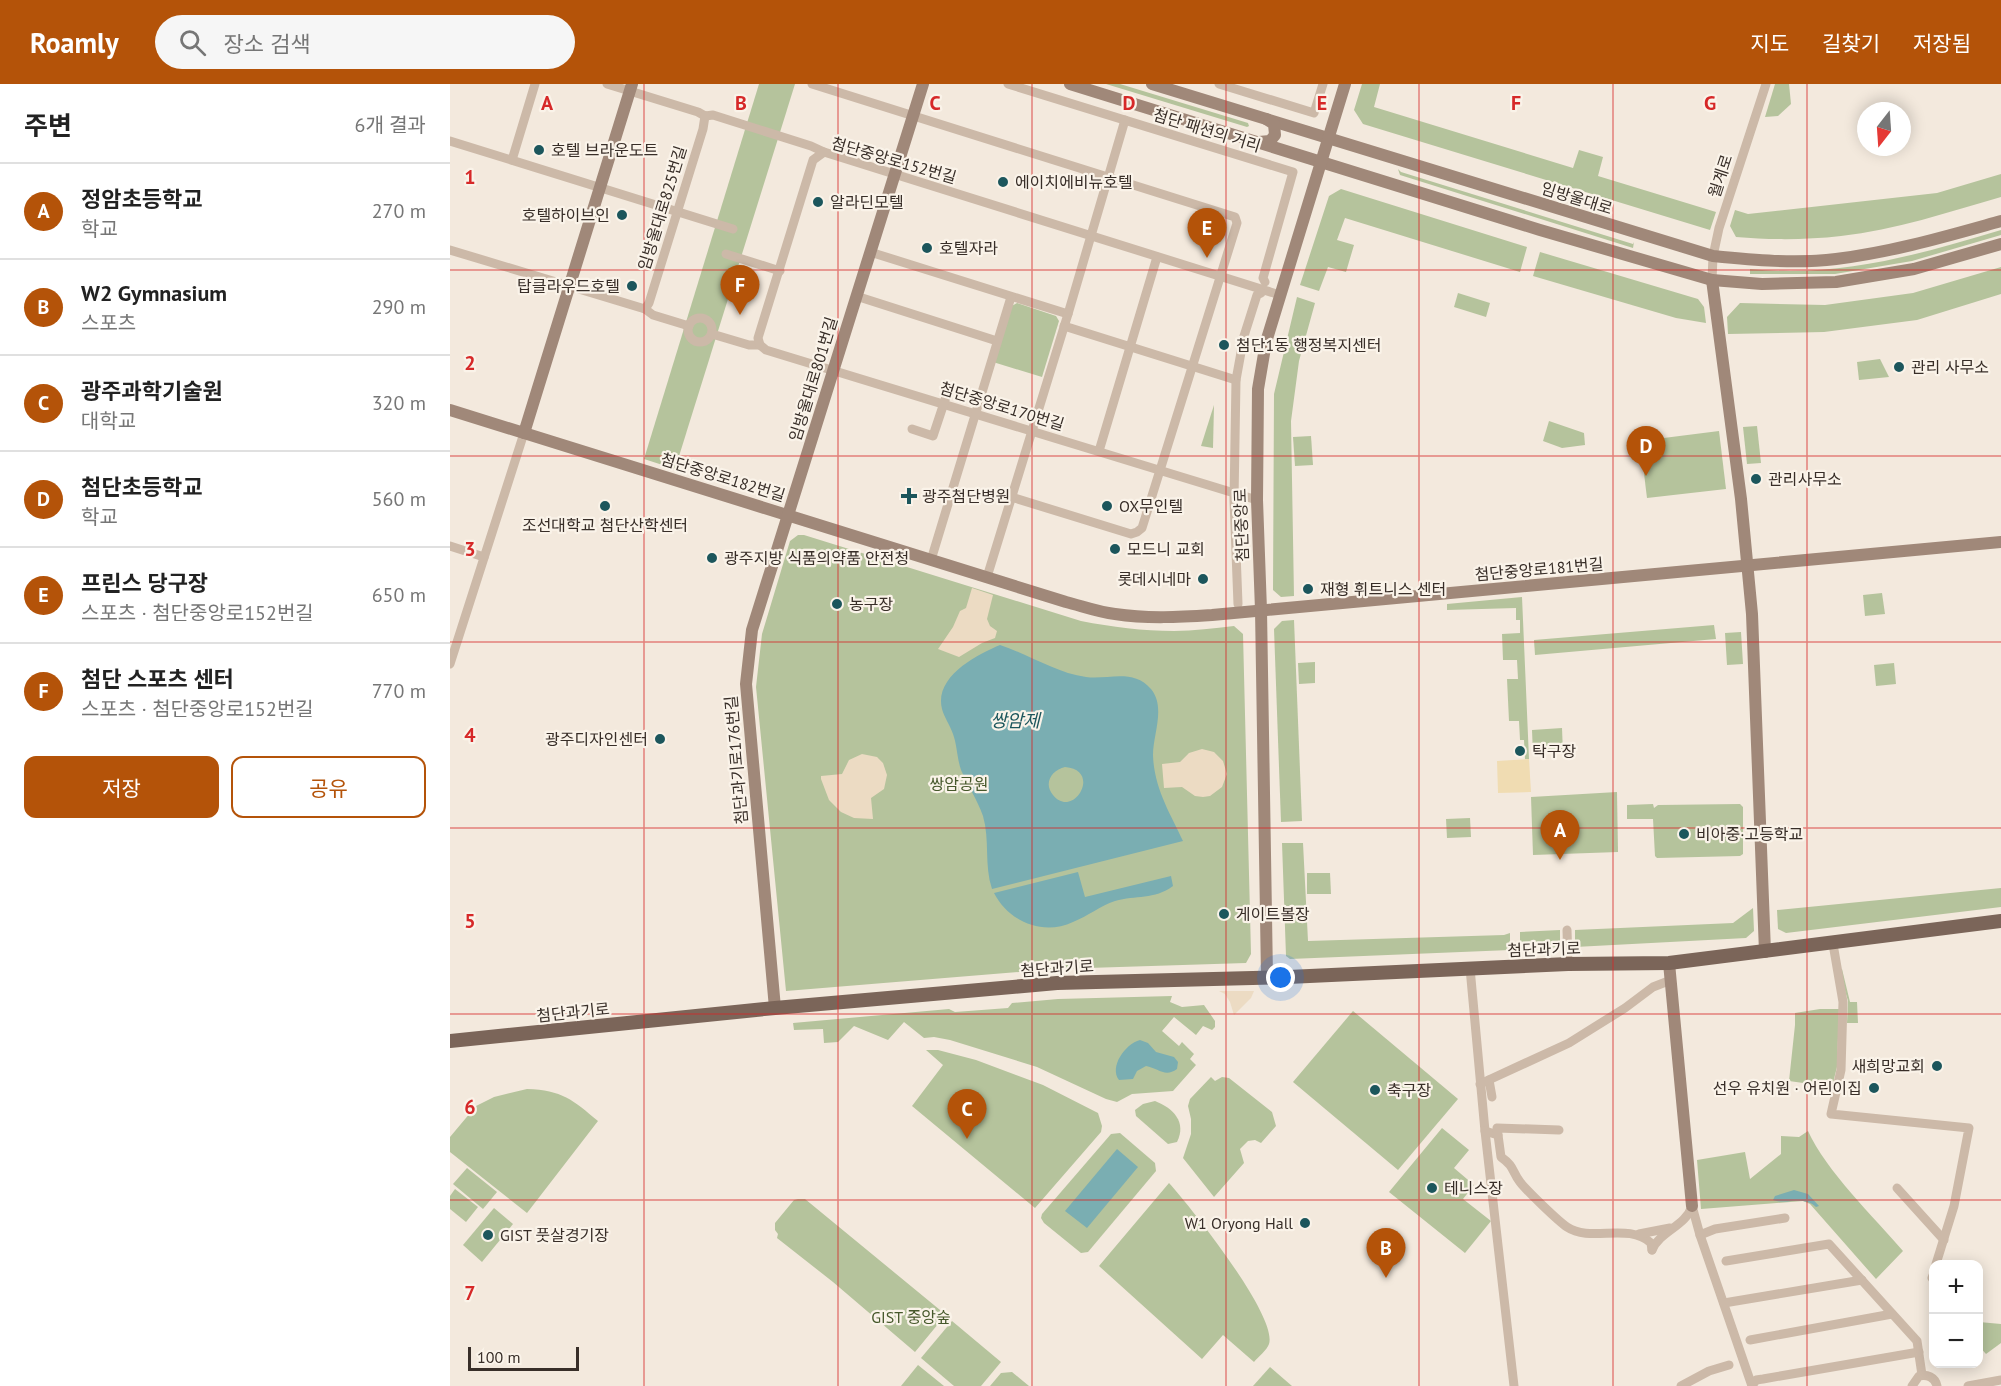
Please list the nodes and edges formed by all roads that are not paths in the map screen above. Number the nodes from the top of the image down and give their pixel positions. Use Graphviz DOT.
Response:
graph roads {
  1 [pos="535,84"];
  2 [pos="607,84"];
  3 [pos="812,84"];
  4 [pos="923,84"];
  5 [pos="1008,84"];
  6 [pos="1070,84"];
  7 [pos="1152,84"];
  8 [pos="1219,84"];
  9 [pos="1323,84"];
  10 [pos="1346,84"];
  11 [pos="1766,84"];
  12 [pos="631,88"];
  13 [pos="913,115"];
  14 [pos="705,116"];
  15 [pos="1265,119"];
  16 [pos="1125,120"];
  17 [pos="1328,139"];
  18 [pos="450,141"];
  19 [pos="1257,142"];
  20 [pos="824,152"];
  21 [pos="512,160"];
  22 [pos="1321,161"];
  23 [pos="1400,161"];
  24 [pos="894,173"];
  25 [pos="1109,176"];
  26 [pos="1393,184"];
  27 [pos="600,188"];
  28 [pos="678,211"];
  29 [pos="2001,221"];
  30 [pos="734,228"];
  31 [pos="1090,236"];
  32 [pos="1657,240"];
  33 [pos="2001,244"];
  34 [pos="450,250"];
  35 [pos="870,252"];
  36 [pos="726,254"];
  37 [pos="1713,256"];
  38 [pos="1157,257"];
  39 [pos="1650,262"];
  40 [pos="780,270"];
  41 [pos="1219,276"];
  42 [pos="1712,280"];
  43 [pos="1265,282"];
  44 [pos="571,287"];
  45 [pos="1261,293"];
  46 [pos="1280,295"];
  47 [pos="856,296"];
  48 [pos="1011,297"];
  49 [pos="645,309"];
  50 [pos="1068,314"];
  51 [pos="689,326"];
  52 [pos="1064,326"];
  53 [pos="712,334"];
  54 [pos="997,341"];
  55 [pos="760,345"];
  56 [pos="1131,347"];
  57 [pos="1192,366"];
  58 [pos="834,370"];
  59 [pos="1236,380"];
  60 [pos="946,396"];
  61 [pos="450,410"];
  62 [pos="976,413"];
  63 [pos="912,429"];
  64 [pos="1032,431"];
  65 [pos="524,433"];
  66 [pos="1099,451"];
  67 [pos="1161,470"];
  68 [pos="1234,493"];
  69 [pos="1011,497"];
  70 [pos="1257,500"];
  71 [pos="788,515"];
  72 [pos="2001,542"];
  73 [pos="450,546"];
  74 [pos="484,557"];
  75 [pos="931,560"];
  76 [pos="1748,565"];
  77 [pos="987,577"];
  78 [pos="1238,604"];
  79 [pos="1261,610"];
  80 [pos="450,664"];
  81 [pos="2001,921"];
  82 [pos="1567,930"];
  83 [pos="1833,944"];
  84 [pos="1765,952"];
  85 [pos="1669,963"];
  86 [pos="1568,964"];
  87 [pos="1470,968"];
  88 [pos="1267,976"];
  89 [pos="1671,980"];
  90 [pos="775,1008"];
  91 [pos="450,1041"];
  92 [pos="1485,1082"];
  93 [pos="1492,1097"];
  94 [pos="1559,1130"];
  95 [pos="1485,1131"];
  96 [pos="1497,1135"];
  97 [pos="1897,1188"];
  98 [pos="1692,1206"];
  99 [pos="1785,1218"];
  100 [pos="1675,1226"];
  101 [pos="1635,1234"];
  102 [pos="1700,1235"];
  103 [pos="1944,1240"];
  104 [pos="1937,1260"];
  105 [pos="1726,1261"];
  106 [pos="1862,1280"];
  107 [pos="1724,1303"];
  108 [pos="1892,1314"];
  109 [pos="1750,1340"];
  110 [pos="1919,1352"];
  111 [pos="1729,1365"];
  112 [pos="1923,1375"];
  113 [pos="2001,1380"];
  114 [pos="1514,1386"];
  115 [pos="1681,1386"];
  116 [pos="1752,1386"];
  117 [pos="1912,1386"];
  118 [pos="1937,1386"];
  119 [pos="1968,1386"];
  1 -- 21 [label="street"];
  2 -- 12 [label="street"];
  3 -- 13 [label="street"];
  4 -- 13 [label="street, 임방울대로801번길"];
  5 -- 16 [label="street, 첨단 패션의 거리"];
  6 -- 19 [label="street"];
  7 -- 15 [label="street, 임방울대로"];
  8 -- 9 [label="street"];
  10 -- 17 [label="street, 첨단중앙로"];
  11 -- 37 [label="street, 월계로"];
  12 -- 14 [label="street"];
  12 -- 27 [label="street"];
  13 -- 24 [label="street, 임방울대로801번길"];
  13 -- 25 [label="street"];
  14 -- 20 [label="street"];
  14 -- 28 [label="street, 임방울대로825번길"];
  15 -- 17 [label="street, 임방울대로"];
  15 -- 19 [label="street"];
  16 -- 25 [label="street"];
  16 -- 43 [label="street, 첨단 패션의 거리"];
  17 -- 22 [label="street, 첨단중앙로"];
  17 -- 23 [label="street, 임방울대로"];
  18 -- 21 [label="street"];
  19 -- 22 [label="street"];
  20 -- 24 [label="street, 첨단중앙로152번길"];
  20 -- 40 [label="street, 첨단중앙로152번길"];
  21 -- 27 [label="street"];
  22 -- 26 [label="street"];
  22 -- 46 [label="street, 첨단중앙로"];
  23 -- 26 [label="street"];
  23 -- 32 [label="street, 임방울대로"];
  24 -- 31 [label="street, 첨단중앙로152번길"];
  24 -- 35 [label="street, 임방울대로801번길"];
  25 -- 31 [label="street"];
  25 -- 41 [label="street"];
  26 -- 39 [label="street"];
  27 -- 28 [label="street"];
  27 -- 44 [label="street"];
  28 -- 30 [label="street"];
  28 -- 49 [label="street, 임방울대로825번길"];
  29 -- 37 [label="street, 임방울대로"];
  31 -- 38 [label="street, 첨단중앙로152번길"];
  31 -- 50 [label="street"];
  32 -- 37 [label="street, 임방울대로"];
  32 -- 39 [label="street"];
  33 -- 42 [label="street"];
  34 -- 44 [label="street"];
  35 -- 47 [label="street, 임방울대로801번길"];
  35 -- 48 [label="street"];
  36 -- 40 [label="street"];
  37 -- 42 [label="street, 월계로"];
  38 -- 41 [label="street, 첨단중앙로152번길"];
  38 -- 56 [label="street"];
  39 -- 42 [label="street"];
  40 -- 55 [label="street, 첨단중앙로152번길"];
  41 -- 46 [label="street, 첨단중앙로152번길"];
  41 -- 57 [label="street"];
  42 -- 76 [label="street"];
  44 -- 49 [label="street"];
  44 -- 65 [label="street"];
  45 -- 59 [label="street"];
  46 -- 70 [label="street, 첨단중앙로"];
  47 -- 54 [label="street"];
  47 -- 58 [label="street, 임방울대로801번길"];
  48 -- 50 [label="street"];
  48 -- 54 [label="street"];
  49 -- 51 [label="street"];
  50 -- 52 [label="street"];
  51 -- 53 [label="street"];
  51 -- 53 [label="street"];
  52 -- 56 [label="street"];
  52 -- 64 [label="street"];
  53 -- 55 [label="street"];
  54 -- 62 [label="street"];
  55 -- 58 [label="street"];
  56 -- 57 [label="street"];
  56 -- 66 [label="street"];
  57 -- 59 [label="street"];
  57 -- 67 [label="street"];
  58 -- 62 [label="street, 첨단중앙로170번길"];
  58 -- 71 [label="street, 임방울대로801번길"];
  59 -- 68 [label="street"];
  60 -- 63 [label="street, bridge"];
  61 -- 65 [label="street, 첨단중앙로182번길"];
  62 -- 64 [label="street, 첨단중앙로170번길"];
  62 -- 75 [label="street"];
  64 -- 66 [label="street, 첨단중앙로170번길"];
  64 -- 69 [label="street"];
  65 -- 71 [label="street, 첨단중앙로182번길"];
  65 -- 74 [label="street"];
  66 -- 67 [label="street, 첨단중앙로170번길"];
  67 -- 68 [label="street, 첨단중앙로170번길"];
  67 -- 69 [label="street"];
  68 -- 70 [label="street, 첨단중앙로170번길"];
  68 -- 78 [label="street"];
  69 -- 77 [label="street"];
  70 -- 79 [label="street, 첨단중앙로"];
  71 -- 75 [label="street, 첨단중앙로182번길"];
  71 -- 90 [label="street, 첨단과기로176번길"];
  72 -- 76 [label="street, 첨단중앙로181번길"];
  73 -- 74 [label="street"];
  74 -- 80 [label="street"];
  75 -- 77 [label="street, 첨단중앙로182번길"];
  76 -- 79 [label="street, 첨단중앙로181번길"];
  76 -- 84 [label="street"];
  77 -- 79 [label="street, 첨단중앙로182번길"];
  79 -- 88 [label="street, 첨단중앙로"];
  81 -- 83 [label="main road, 첨단과기로"];
  82 -- 86 [label="street"];
  83 -- 84 [label="main road, 첨단과기로"];
  83 -- 103 [label="street"];
  84 -- 85 [label="main road, 첨단과기로"];
  85 -- 86 [label="main road, 첨단과기로"];
  85 -- 89 [label="street"];
  86 -- 87 [label="main road, 첨단과기로"];
  87 -- 88 [label="main road, 첨단과기로"];
  87 -- 92 [label="street"];
  88 -- 90 [label="main road, 첨단과기로"];
  89 -- 92 [label="street"];
  89 -- 98 [label="street"];
  90 -- 91 [label="main road, 첨단과기로"];
  92 -- 93 [label="street"];
  92 -- 95 [label="street"];
  94 -- 96 [label="street"];
  95 -- 96 [label="street"];
  95 -- 114 [label="street"];
  96 -- 101 [label="street"];
  97 -- 103 [label="street"];
  98 -- 100 [label="street"];
  98 -- 102 [label="street"];
  99 -- 102 [label="street"];
  100 -- 101 [label="street"];
  100 -- 101 [label="street"];
  102 -- 107 [label="street"];
  103 -- 104 [label="street"];
  105 -- 106 [label="street"];
  106 -- 107 [label="street"];
  106 -- 108 [label="street"];
  107 -- 116 [label="street"];
  108 -- 109 [label="street"];
  108 -- 110 [label="street"];
  110 -- 112 [label="street"];
  110 -- 116 [label="street"];
  111 -- 115 [label="street"];
  112 -- 117 [label="street"];
  112 -- 118 [label="street"];
  113 -- 119 [label="street"];
}
